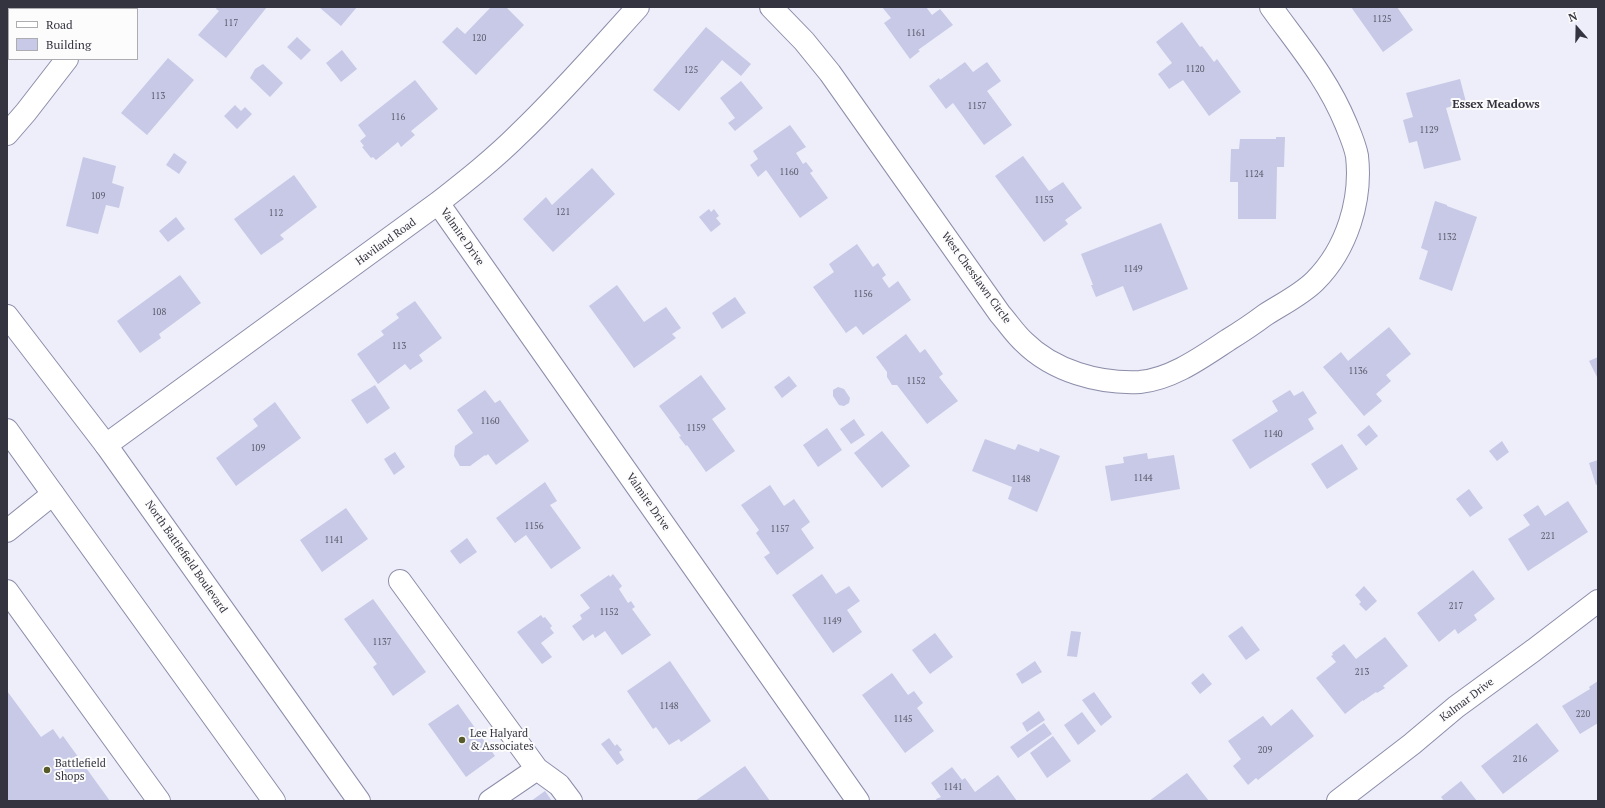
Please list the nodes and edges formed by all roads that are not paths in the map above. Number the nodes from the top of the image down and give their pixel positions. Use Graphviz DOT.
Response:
graph roads {
  1 [pos="638,7"];
  2 [pos="771,7"];
  3 [pos="1271,7"];
  4 [pos="66,60"];
  5 [pos="7,134"];
  6 [pos="438,204"];
  7 [pos="7,316"];
  8 [pos="7,430"];
  9 [pos="106,445"];
  10 [pos="53,494"];
  11 [pos="7,531"];
  12 [pos="400,581"];
  13 [pos="7,591"];
  14 [pos="1598,601"];
  15 [pos="537,769"];
  16 [pos="159,801"];
  17 [pos="274,801"];
  18 [pos="359,801"];
  19 [pos="490,801"];
  20 [pos="571,801"];
  21 [pos="858,801"];
  22 [pos="1338,801"];
  1 -- 6 [label="street, Haviland Road"];
  2 -- 3 [label="street, West Chesslawn Circle"];
  4 -- 5 [label="street"];
  6 -- 9 [label="street, Haviland Road"];
  6 -- 21 [label="street, Valmire Drive"];
  7 -- 9 [label="street, North Battlefield Boulevard"];
  8 -- 10 [label="street"];
  9 -- 18 [label="street, North Battlefield Boulevard"];
  10 -- 11 [label="street"];
  10 -- 17 [label="street"];
  12 -- 15 [label="street"];
  13 -- 16 [label="street"];
  14 -- 22 [label="street, Kalmar Drive"];
  15 -- 19 [label="street"];
  15 -- 20 [label="street"];
}
